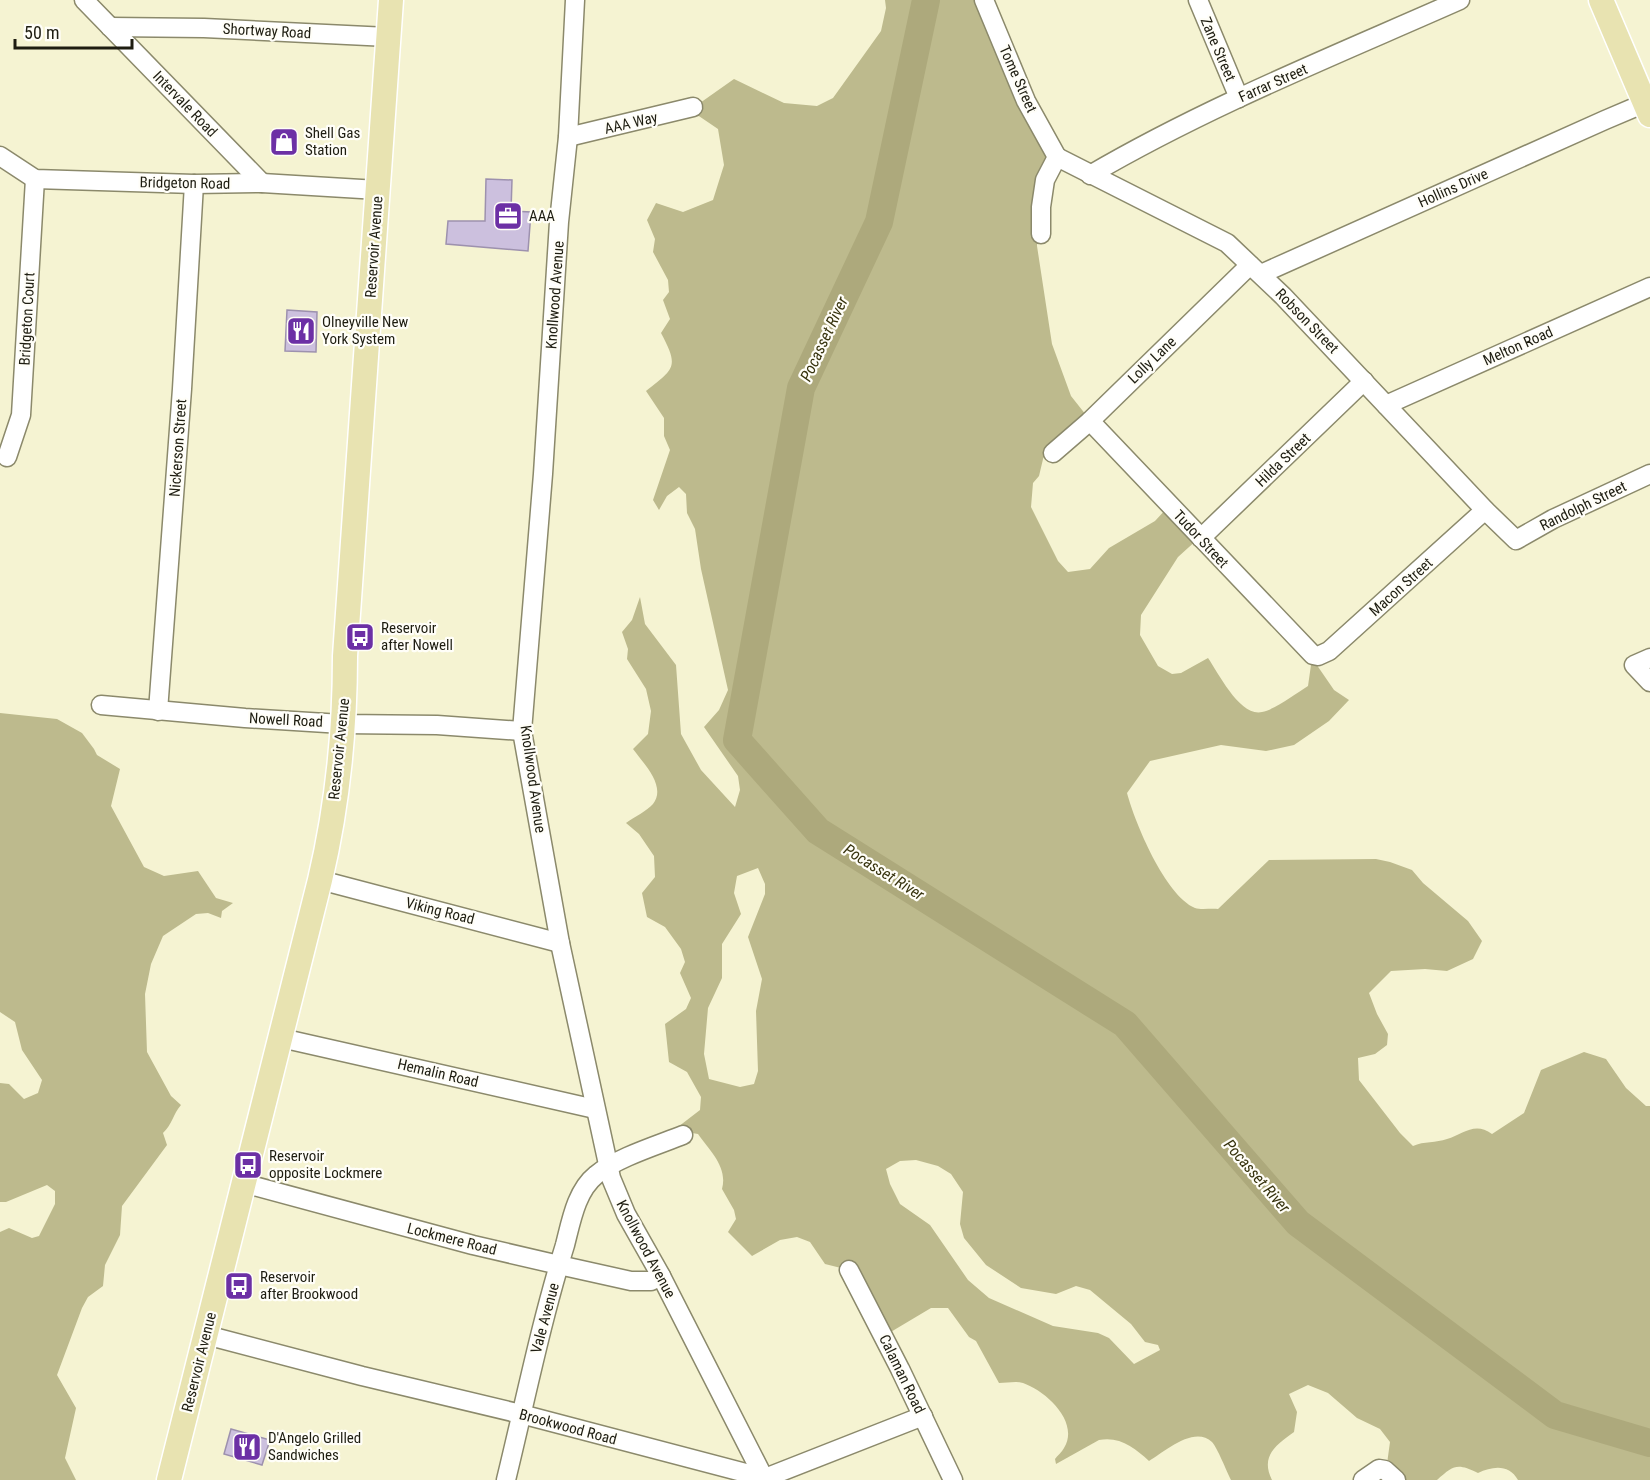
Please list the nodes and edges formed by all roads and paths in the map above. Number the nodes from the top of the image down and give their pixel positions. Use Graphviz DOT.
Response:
graph roads {
  1 [pos="84,0"];
  2 [pos="391,0"];
  3 [pos="575,0"];
  4 [pos="984,0"];
  5 [pos="1198,0"];
  6 [pos="1460,0"];
  7 [pos="1601,0"];
  8 [pos="110,27"];
  9 [pos="388,37"];
  10 [pos="1239,98"];
  11 [pos="693,107"];
  12 [pos="1648,109"];
  13 [pos="568,137"];
  14 [pos="0,156"];
  15 [pos="1056,157"];
  16 [pos="1090,174"];
  17 [pos="35,179"];
  18 [pos="262,183"];
  19 [pos="194,184"];
  20 [pos="378,190"];
  21 [pos="1041,234"];
  22 [pos="1255,269"];
  23 [pos="1650,287"];
  24 [pos="1364,381"];
  25 [pos="1386,405"];
  26 [pos="1090,421"];
  27 [pos="1053,453"];
  28 [pos="7,457"];
  29 [pos="1650,474"];
  30 [pos="1485,510"];
  31 [pos="1201,538"];
  32 [pos="1516,540"];
  33 [pos="1313,655"];
  34 [pos="1642,662"];
  35 [pos="1650,682"];
  36 [pos="101,705"];
  37 [pos="158,711"];
  38 [pos="342,724"];
  39 [pos="522,731"];
  40 [pos="320,880"];
  41 [pos="560,943"];
  42 [pos="281,1038"];
  43 [pos="595,1109"];
  44 [pos="683,1135"];
  45 [pos="612,1165"];
  46 [pos="243,1183"];
  47 [pos="559,1265"];
  48 [pos="849,1270"];
  49 [pos="662,1276"];
  50 [pos="206,1335"];
  51 [pos="521,1414"];
  52 [pos="923,1416"];
  53 [pos="1391,1475"];
  54 [pos="765,1479"];
  55 [pos="169,1480"];
  56 [pos="506,1480"];
  57 [pos="953,1480"];
  58 [pos="1363,1480"];
  1 -- 8 [label="street, Intervale Road"];
  2 -- 9 [label="main road, Reservoir Avenue"];
  3 -- 13 [label="street, Knollwood Avenue"];
  4 -- 15 [label="street, Tome Street"];
  5 -- 10 [label="street, Zane Street"];
  6 -- 10 [label="street, Farrar Street"];
  7 -- 12 [label="main road"];
  8 -- 9 [label="street, Shortway Road"];
  8 -- 18 [label="street, Intervale Road"];
  9 -- 20 [label="main road, Reservoir Avenue"];
  10 -- 16 [label="street, Farrar Street"];
  11 -- 13 [label="street, AAA Way"];
  12 -- 22 [label="street, Hollins Drive"];
  13 -- 39 [label="street, Knollwood Avenue"];
  14 -- 17 [label="street"];
  15 -- 16 [label="street, Robson Street"];
  15 -- 21 [label="street"];
  16 -- 22 [label="street, Robson Street"];
  17 -- 19 [label="street, Bridgeton Road"];
  17 -- 28 [label="street, Bridgeton Court"];
  18 -- 19 [label="street, Bridgeton Road"];
  18 -- 20 [label="street, Bridgeton Road"];
  19 -- 37 [label="street, Nickerson Street"];
  20 -- 38 [label="main road, Reservoir Avenue"];
  22 -- 24 [label="street, Robson Street"];
  22 -- 26 [label="street, Lolly Lane"];
  23 -- 25 [label="street, Melton Road"];
  24 -- 25 [label="street, Robson Street"];
  24 -- 31 [label="street, Hilda Street"];
  25 -- 30 [label="street, Robson Street"];
  26 -- 27 [label="street, Lolly Lane"];
  26 -- 31 [label="street, Tudor Street"];
  29 -- 32 [label="street, Randolph Street"];
  30 -- 32 [label="street, Robson Street"];
  30 -- 33 [label="street, Macon Street"];
  31 -- 33 [label="street, Tudor Street"];
  34 -- 35 [label="street"];
  36 -- 37 [label="street, Nowell Road"];
  37 -- 38 [label="street, Nowell Road"];
  38 -- 39 [label="street, Nowell Road"];
  38 -- 40 [label="main road, Reservoir Avenue"];
  39 -- 41 [label="street, Knollwood Avenue"];
  40 -- 41 [label="street, Viking Road"];
  40 -- 42 [label="main road, Reservoir Avenue"];
  41 -- 43 [label="street, Knollwood Avenue"];
  42 -- 43 [label="street, Hemalin Road"];
  42 -- 46 [label="main road, Reservoir Avenue"];
  43 -- 45 [label="street, Knollwood Avenue"];
  44 -- 45 [label="street"];
  45 -- 47 [label="street, Vale Avenue"];
  45 -- 49 [label="street, Knollwood Avenue"];
  46 -- 47 [label="street, Lockmere Road"];
  46 -- 50 [label="main road, Reservoir Avenue"];
  47 -- 49 [label="street, Lockmere Road"];
  47 -- 51 [label="street, Vale Avenue"];
  48 -- 52 [label="street, Calaman Road"];
  49 -- 54 [label="street, Knollwood Avenue"];
  50 -- 51 [label="street, Brookwood Road"];
  50 -- 55 [label="main road, Reservoir Avenue"];
  51 -- 54 [label="street, Brookwood Road"];
  51 -- 56 [label="street, Vale Avenue"];
  52 -- 54 [label="street"];
  52 -- 57 [label="street, Calaman Road"];
  53 -- 58 [label="street"];
}
